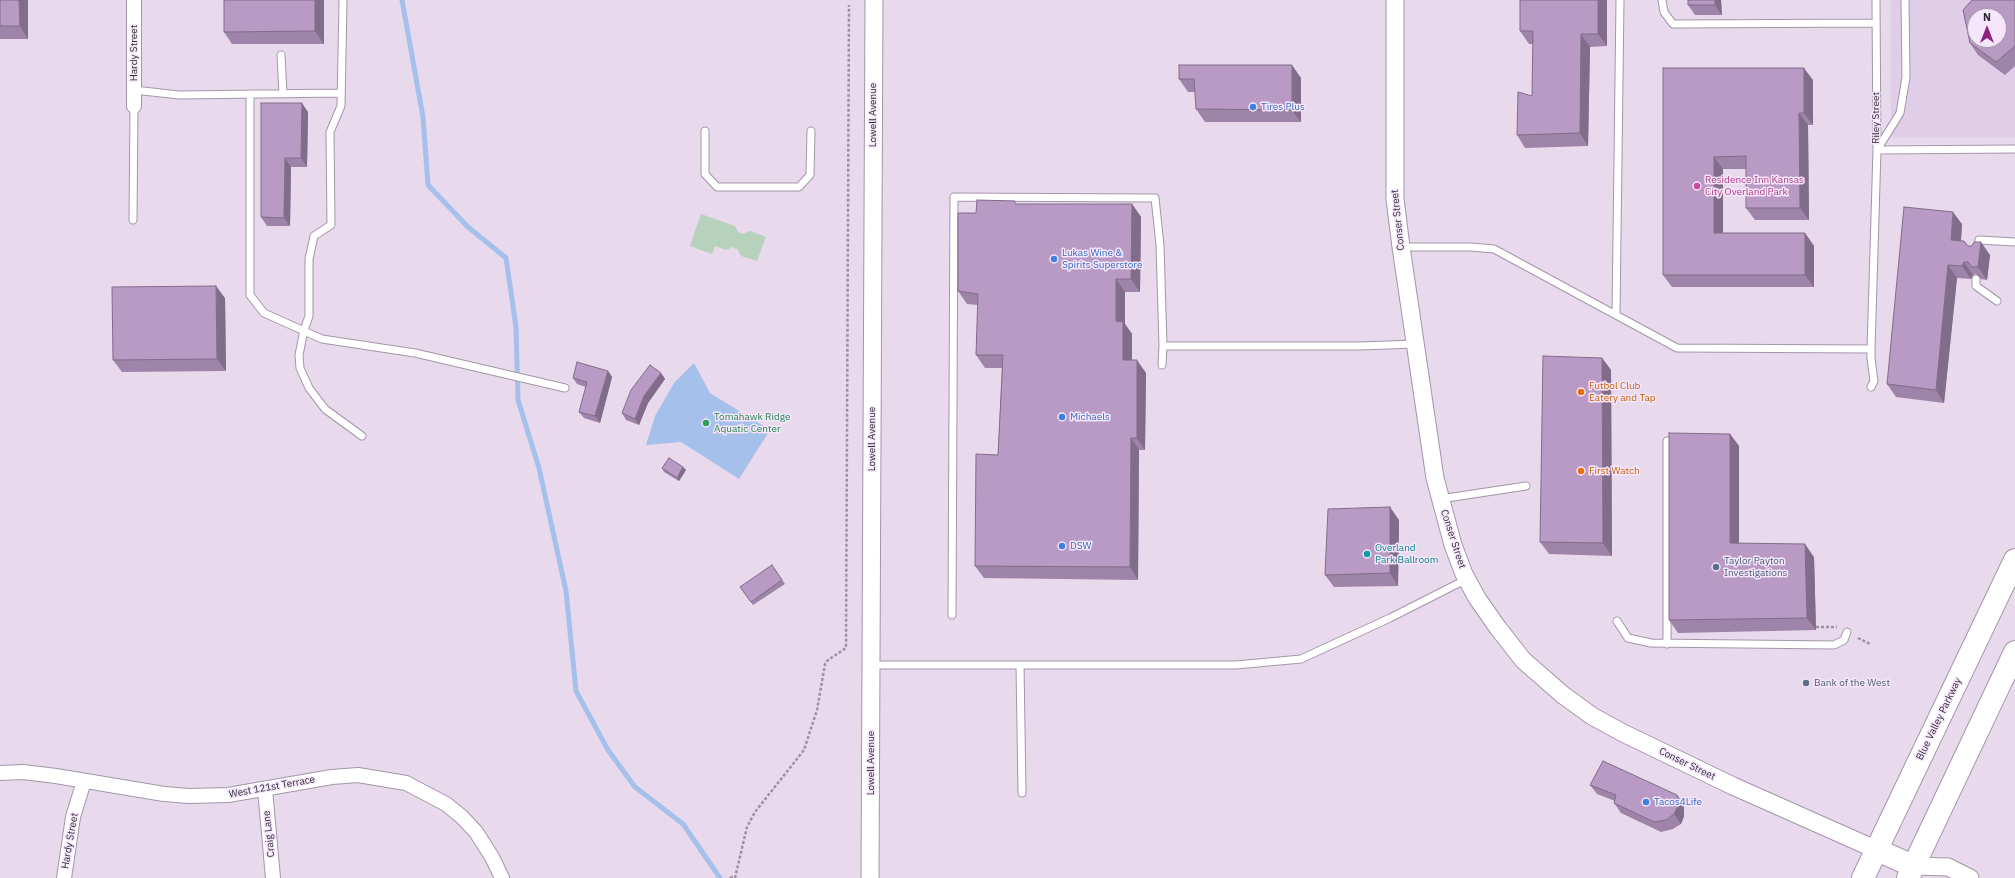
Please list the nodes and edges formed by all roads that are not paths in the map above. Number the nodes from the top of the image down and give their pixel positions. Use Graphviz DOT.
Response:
graph roads {
  1 [pos="134,0"];
  2 [pos="343,0"];
  3 [pos="874,0"];
  4 [pos="1395,0"];
  5 [pos="1620,0"];
  6 [pos="1662,0"];
  7 [pos="1876,0"];
  8 [pos="1905,0"];
  9 [pos="1876,23"];
  10 [pos="282,55"];
  11 [pos="134,90"];
  12 [pos="341,93"];
  13 [pos="250,94"];
  14 [pos="283,94"];
  15 [pos="134,106"];
  16 [pos="705,131"];
  17 [pos="811,131"];
  18 [pos="2015,149"];
  19 [pos="1877,150"];
  20 [pos="133,220"];
  21 [pos="2015,242"];
  22 [pos="1401,247"];
  23 [pos="1978,254"];
  24 [pos="1976,279"];
  25 [pos="1997,301"];
  26 [pos="1616,314"];
  27 [pos="304,330"];
  28 [pos="1416,344"];
  29 [pos="1163,346"];
  30 [pos="1871,349"];
  31 [pos="1162,365"];
  32 [pos="1871,387"];
  33 [pos="565,388"];
  34 [pos="362,436"];
  35 [pos="1667,441"];
  36 [pos="1526,486"];
  37 [pos="1440,499"];
  38 [pos="2015,560"];
  39 [pos="1467,579"];
  40 [pos="952,615"];
  41 [pos="1617,621"];
  42 [pos="1850,634"];
  43 [pos="1667,644"];
  44 [pos="2015,652"];
  45 [pos="871,665"];
  46 [pos="1020,665"];
  47 [pos="0,773"];
  48 [pos="84,781"];
  49 [pos="265,789"];
  50 [pos="1022,793"];
  51 [pos="1877,850"];
  52 [pos="1914,874"];
  53 [pos="64,878"];
  54 [pos="273,878"];
  55 [pos="502,878"];
  56 [pos="870,878"];
  57 [pos="1863,878"];
  58 [pos="1970,878"];
  1 -- 11 [label="street, Hardy Street"];
  2 -- 12 [label="lane"];
  3 -- 45 [label="street, Lowell Avenue"];
  4 -- 22 [label="street, Conser Street"];
  5 -- 26 [label="lane"];
  6 -- 9 [label="lane"];
  7 -- 9 [label="lane, Riley Street"];
  8 -- 19 [label="lane, Riley Street"];
  9 -- 19 [label="lane, Riley Street"];
  10 -- 14 [label="lane"];
  11 -- 13 [label="lane"];
  11 -- 15 [label="street, Hardy Street"];
  12 -- 14 [label="lane"];
  12 -- 27 [label="lane"];
  13 -- 14 [label="lane"];
  13 -- 27 [label="lane"];
  15 -- 20 [label="lane"];
  16 -- 17 [label="lane"];
  18 -- 19 [label="lane"];
  19 -- 30 [label="lane"];
  21 -- 23 [label="lane"];
  22 -- 26 [label="lane"];
  22 -- 28 [label="street, Conser Street"];
  24 -- 25 [label="lane"];
  26 -- 30 [label="lane"];
  27 -- 33 [label="lane"];
  27 -- 34 [label="lane"];
  28 -- 29 [label="lane"];
  28 -- 37 [label="street, Conser Street"];
  29 -- 31 [label="lane"];
  29 -- 40 [label="lane"];
  30 -- 32 [label="lane"];
  35 -- 43 [label="lane"];
  36 -- 37 [label="lane"];
  37 -- 39 [label="street, Conser Street"];
  38 -- 51 [label="main road, Blue Valley Parkway"];
  39 -- 46 [label="lane"];
  39 -- 51 [label="street, Conser Street"];
  41 -- 43 [label="lane"];
  42 -- 43 [label="lane"];
  44 -- 52 [label="main road"];
  45 -- 46 [label="lane"];
  45 -- 56 [label="street, Lowell Avenue"];
  46 -- 50 [label="lane"];
  47 -- 48 [label="street, West 121st Terrace"];
  48 -- 49 [label="street, West 121st Terrace"];
  48 -- 53 [label="street, Hardy Street"];
  49 -- 54 [label="street, Craig Lane"];
  49 -- 55 [label="street, West 121st Terrace"];
  51 -- 52 [label="main road"];
  51 -- 57 [label="main road, Blue Valley Parkway"];
  52 -- 58 [label="street"];
}
